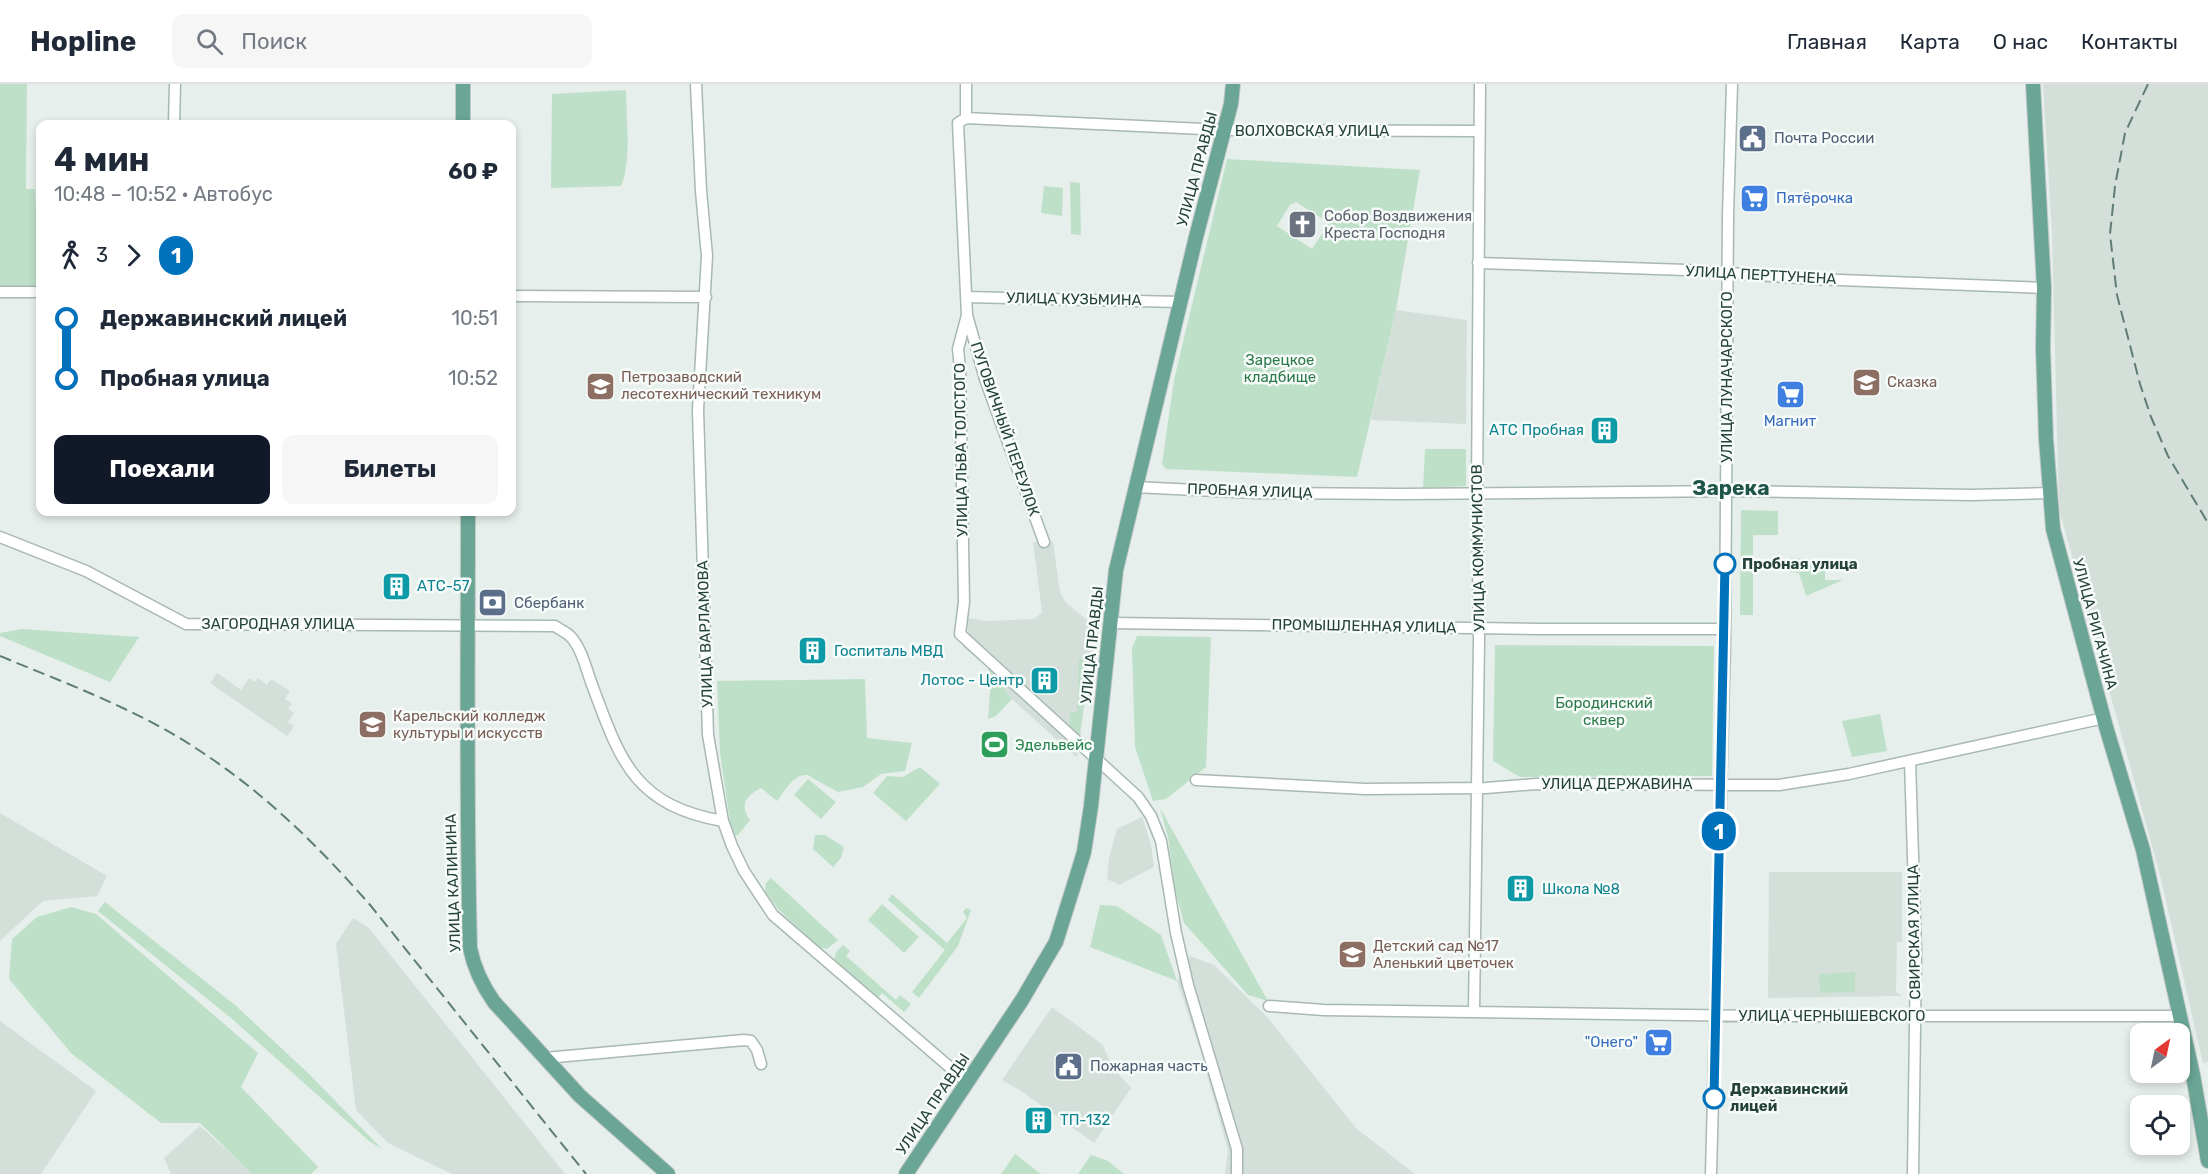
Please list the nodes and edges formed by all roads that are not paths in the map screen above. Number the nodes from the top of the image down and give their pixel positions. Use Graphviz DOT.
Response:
graph roads {
  1 [pos="175,84"];
  2 [pos="463,84"];
  3 [pos="696,84"];
  4 [pos="966,84"];
  5 [pos="1233,84"];
  6 [pos="1480,84"];
  7 [pos="1732,84"];
  8 [pos="2033,84"];
  9 [pos="966,118"];
  10 [pos="174,120"];
  11 [pos="463,120"];
  12 [pos="1225,130"];
  13 [pos="1479,131"];
  14 [pos="1478,263"];
  15 [pos="1728,273"];
  16 [pos="2044,288"];
  17 [pos="0,292"];
  18 [pos="36,292"];
  19 [pos="516,296"];
  20 [pos="706,297"];
  21 [pos="966,297"];
  22 [pos="1181,302"];
  23 [pos="967,315"];
  24 [pos="1135,487"];
  25 [pos="1726,491"];
  26 [pos="2050,493"];
  27 [pos="1478,494"];
  28 [pos="468,516"];
  29 [pos="0,537"];
  30 [pos="1044,542"];
  31 [pos="1111,623"];
  32 [pos="468,624"];
  33 [pos="1479,628"];
  34 [pos="1725,629"];
  35 [pos="2104,718"];
  36 [pos="1098,759"];
  37 [pos="1910,761"];
  38 [pos="1196,780"];
  39 [pos="1719,784"];
  40 [pos="1477,788"];
  41 [pos="723,821"];
  42 [pos="1269,1006"];
  43 [pos="1474,1012"];
  44 [pos="1717,1015"];
  45 [pos="2180,1016"];
  46 [pos="1915,1017"];
  47 [pos="545,1058"];
  48 [pos="761,1064"];
  49 [pos="967,1082"];
  50 [pos="2208,1161"];
  51 [pos="668,1174"];
  52 [pos="906,1174"];
  53 [pos="1237,1174"];
  54 [pos="1711,1174"];
  55 [pos="1913,1174"];
  1 -- 10 [label="street"];
  2 -- 11 [label="main road"];
  3 -- 20 [label="street, УЛИЦА ВАРЛАМОВА"];
  4 -- 9 [label="street, УЛИЦА ЛЬВА ТОЛСТОГО"];
  5 -- 12 [label="main road, УЛИЦА ПРАВДЫ"];
  6 -- 13 [label="street, УЛИЦА КОММУНИСТОВ"];
  7 -- 15 [label="street, УЛИЦА ЛУНАЧАРСКОГО"];
  8 -- 16 [label="main road, УЛИЦА РИГАЧИНА"];
  9 -- 12 [label="street, ВОЛХОВСКАЯ УЛИЦА"];
  9 -- 21 [label="street, УЛИЦА ЛЬВА ТОЛСТОГО"];
  12 -- 13 [label="street, ВОЛХОВСКАЯ УЛИЦА"];
  12 -- 22 [label="main road, УЛИЦА ПРАВДЫ"];
  13 -- 14 [label="street, УЛИЦА КОММУНИСТОВ"];
  14 -- 15 [label="street, УЛИЦА ПЕРТТУНЕНА"];
  14 -- 27 [label="street, УЛИЦА КОММУНИСТОВ"];
  15 -- 16 [label="street, УЛИЦА ПЕРТТУНЕНА"];
  15 -- 25 [label="street, УЛИЦА ЛУНАЧАРСКОГО"];
  16 -- 26 [label="main road, УЛИЦА РИГАЧИНА"];
  17 -- 18 [label="street"];
  19 -- 20 [label="street"];
  20 -- 41 [label="street, УЛИЦА ВАРЛАМОВА"];
  21 -- 22 [label="street, УЛИЦА КУЗЬМИНА"];
  21 -- 23 [label="street, УЛИЦА ЛЬВА ТОЛСТОГО"];
  22 -- 24 [label="main road, УЛИЦА ПРАВДЫ"];
  23 -- 30 [label="street, ПУГОВИЧНЫЙ ПЕРЕУЛОК"];
  23 -- 36 [label="street, УЛИЦА ЛЬВА ТОЛСТОГО"];
  24 -- 27 [label="street, ПРОБНАЯ УЛИЦА"];
  24 -- 31 [label="main road, УЛИЦА ПРАВДЫ"];
  25 -- 26 [label="street, ПРОБНАЯ УЛИЦА"];
  25 -- 27 [label="street, ПРОБНАЯ УЛИЦА"];
  25 -- 34 [label="street, УЛИЦА ЛУНАЧАРСКОГО"];
  26 -- 35 [label="main road, УЛИЦА РИГАЧИНА"];
  27 -- 33 [label="street, УЛИЦА КОММУНИСТОВ"];
  28 -- 32 [label="main road, УЛИЦА КАЛИНИНА"];
  29 -- 32 [label="street, ЗАГОРОДНАЯ УЛИЦА"];
  31 -- 33 [label="street, ПРОМЫШЛЕННАЯ УЛИЦА"];
  31 -- 36 [label="main road, УЛИЦА ПРАВДЫ"];
  32 -- 41 [label="street, ЗАГОРОДНАЯ УЛИЦА"];
  32 -- 47 [label="main road, УЛИЦА КАЛИНИНА"];
  33 -- 34 [label="street, ПРОМЫШЛЕННАЯ УЛИЦА"];
  33 -- 40 [label="street, УЛИЦА КОММУНИСТОВ"];
  34 -- 39 [label="street, УЛИЦА ЛУНАЧАРСКОГО"];
  35 -- 37 [label="street, УЛИЦА ДЕРЖАВИНА"];
  35 -- 45 [label="main road, УЛИЦА РИГАЧИНА"];
  36 -- 49 [label="main road, УЛИЦА ПРАВДЫ"];
  36 -- 53 [label="street, УЛИЦА ЛЬВА ТОЛСТОГО"];
  37 -- 39 [label="street, УЛИЦА ДЕРЖАВИНА"];
  37 -- 46 [label="street, СВИРСКАЯ УЛИЦА"];
  38 -- 40 [label="street, УЛИЦА ДЕРЖАВИНА"];
  39 -- 40 [label="street, УЛИЦА ДЕРЖАВИНА"];
  39 -- 44 [label="street, УЛИЦА ЛУНАЧАРСКОГО"];
  40 -- 43 [label="street, УЛИЦА КОММУНИСТОВ"];
  41 -- 49 [label="street, УЛИЦА ВАРЛАМОВА"];
  42 -- 43 [label="street, УЛИЦА ЧЕРНЫШЕВСКОГО"];
  43 -- 44 [label="street, УЛИЦА ЧЕРНЫШЕВСКОГО"];
  44 -- 46 [label="street, УЛИЦА ЧЕРНЫШЕВСКОГО"];
  44 -- 54 [label="street, УЛИЦА ЛУНАЧАРСКОГО"];
  45 -- 46 [label="street, УЛИЦА ЧЕРНЫШЕВСКОГО"];
  45 -- 50 [label="main road, УЛИЦА РИГАЧИНА"];
  46 -- 55 [label="street, СВИРСКАЯ УЛИЦА"];
  47 -- 48 [label="street"];
  47 -- 51 [label="main road, УЛИЦА КАЛИНИНА"];
  49 -- 52 [label="main road, УЛИЦА ПРАВДЫ"];
}
